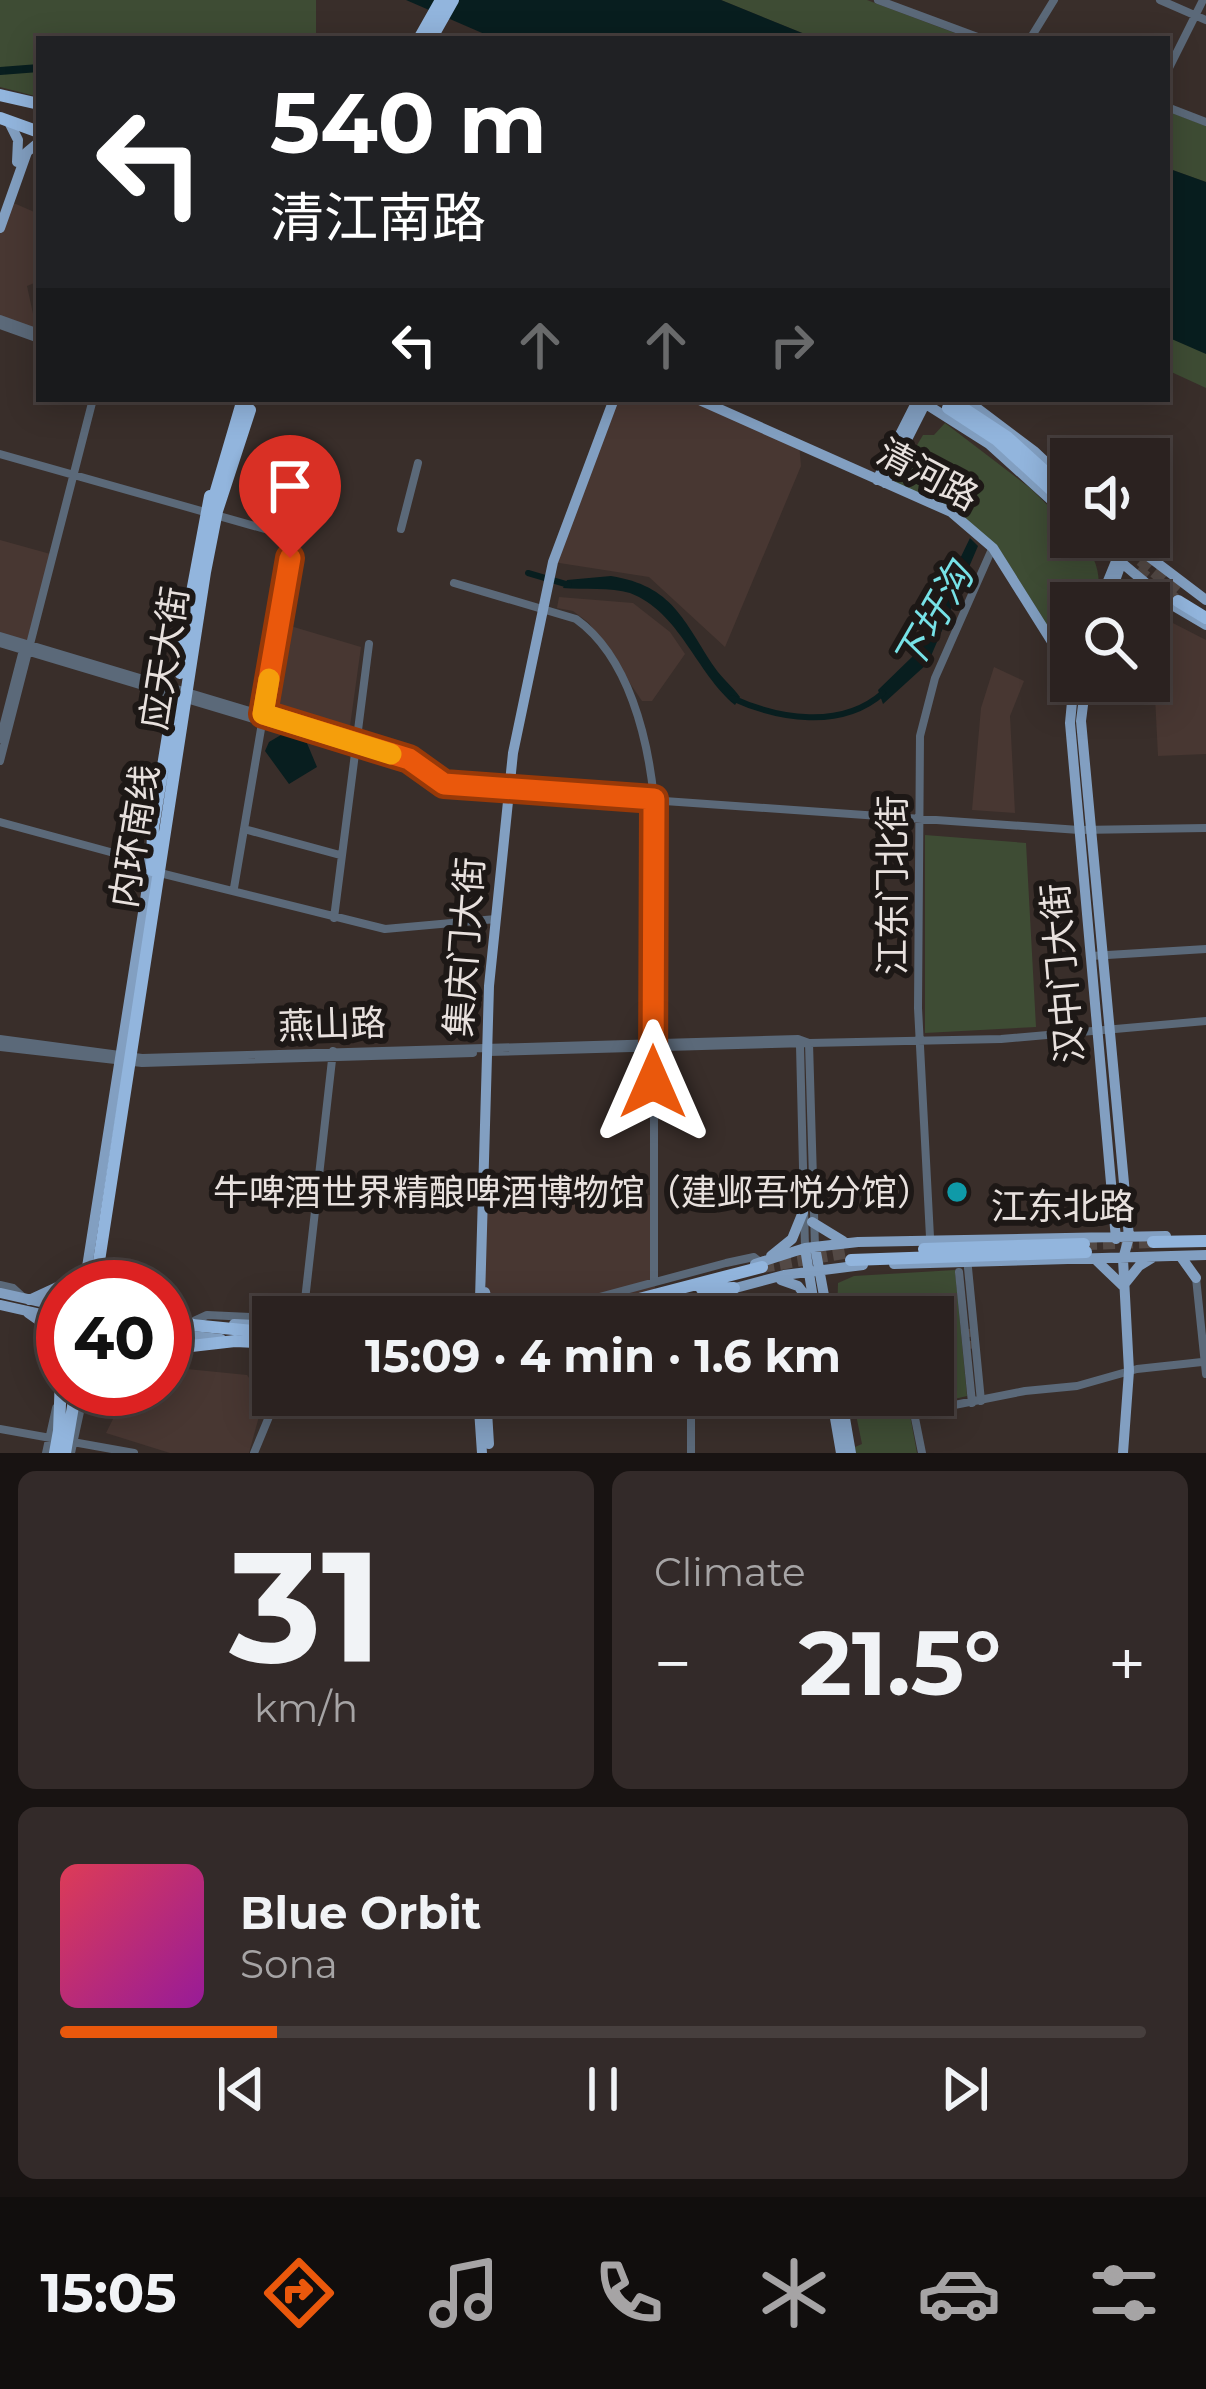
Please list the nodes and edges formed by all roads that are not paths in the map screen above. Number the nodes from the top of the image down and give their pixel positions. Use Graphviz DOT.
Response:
graph roads {
  1 [pos="441,0"];
  2 [pos="453,0"];
  3 [pos="878,0"];
  4 [pos="1054,0"];
  5 [pos="1160,0"];
  6 [pos="1203,0"];
  7 [pos="896,3"];
  8 [pos="1195,15"];
  9 [pos="1206,20"];
  10 [pos="430,36"];
  11 [pos="430,36"];
  12 [pos="975,36"];
  13 [pos="985,36"];
  14 [pos="1032,36"];
  15 [pos="1170,66"];
  16 [pos="0,95"];
  17 [pos="36,103"];
  18 [pos="1170,106"];
  19 [pos="3,119"];
  20 [pos="1206,120"];
  21 [pos="36,131"];
  22 [pos="36,143"];
  23 [pos="23,148"];
  24 [pos="0,210"];
  25 [pos="0,228"];
  26 [pos="0,322"];
  27 [pos="36,335"];
  28 [pos="92,402"];
  29 [pos="241,402"];
  30 [pos="241,402"];
  31 [pos="255,402"];
  32 [pos="255,402"];
  33 [pos="613,402"];
  34 [pos="704,402"];
  35 [pos="905,402"];
  36 [pos="921,402"];
  37 [pos="954,406"];
  38 [pos="910,423"];
  39 [pos="0,452"];
  40 [pos="1018,452"];
  41 [pos="1047,463"];
  42 [pos="418,464"];
  43 [pos="1050,466"];
  44 [pos="75,473"];
  45 [pos="224,474"];
  46 [pos="1050,478"];
  47 [pos="881,481"];
  48 [pos="1035,482"];
  49 [pos="1050,486"];
  50 [pos="1050,497"];
  51 [pos="207,511"];
  52 [pos="222,515"];
  53 [pos="401,529"];
  54 [pos="286,536"];
  55 [pos="993,548"];
  56 [pos="290,558"];
  57 [pos="1115,558"];
  58 [pos="1119,558"];
  59 [pos="1136,558"];
  60 [pos="1147,558"];
  61 [pos="1118,562"];
  62 [pos="1132,574"];
  63 [pos="1111,582"];
  64 [pos="1143,582"];
  65 [pos="454,583"];
  66 [pos="1170,598"];
  67 [pos="1181,599"];
  68 [pos="1206,601"];
  69 [pos="542,608"];
  70 [pos="1206,618"];
  71 [pos="0,639"];
  72 [pos="1050,639"];
  73 [pos="369,644"];
  74 [pos="27,648"];
  75 [pos="184,690"];
  76 [pos="1072,702"];
  77 [pos="1083,702"];
  78 [pos="262,718"];
  79 [pos="2,744"];
  80 [pos="354,746"];
  81 [pos="0,761"];
  82 [pos="508,790"];
  83 [pos="654,799"];
  84 [pos="918,818"];
  85 [pos="0,822"];
  86 [pos="1206,828"];
  87 [pos="244,829"];
  88 [pos="1085,830"];
  89 [pos="340,855"];
  90 [pos="147,862"];
  91 [pos="154,879"];
  92 [pos="234,888"];
  93 [pos="334,918"];
  94 [pos="496,919"];
  95 [pos="1206,949"];
  96 [pos="1097,956"];
  97 [pos="1206,1021"];
  98 [pos="1104,1031"];
  99 [pos="920,1040"];
  100 [pos="0,1043"];
  101 [pos="802,1043"];
  102 [pos="653,1047"];
  103 [pos="489,1050"];
  104 [pos="333,1052"];
  105 [pos="120,1057"];
  106 [pos="134,1059"];
  107 [pos="1119,1209"];
  108 [pos="807,1217"];
  109 [pos="930,1237"];
  110 [pos="1033,1238"];
  111 [pos="1139,1243"];
  112 [pos="832,1245"];
  113 [pos="973,1245"];
  114 [pos="810,1247"];
  115 [pos="1086,1248"];
  116 [pos="1206,1248"];
  117 [pos="853,1255"];
  118 [pos="992,1255"];
  119 [pos="1178,1256"];
  120 [pos="779,1257"];
  121 [pos="1103,1258"];
  122 [pos="1123,1259"];
  123 [pos="93,1260"];
  124 [pos="94,1260"];
  125 [pos="95,1260"];
  126 [pos="1033,1260"];
  127 [pos="836,1268"];
  128 [pos="963,1269"];
  129 [pos="763,1270"];
  130 [pos="728,1271"];
  131 [pos="813,1271"];
  132 [pos="784,1275"];
  133 [pos="1196,1278"];
  134 [pos="654,1282"];
  135 [pos="701,1286"];
  136 [pos="1123,1286"];
  137 [pos="734,1288"];
  138 [pos="0,1289"];
  139 [pos="308,1296"];
  140 [pos="483,1296"];
  141 [pos="602,1296"];
  142 [pos="634,1296"];
  143 [pos="659,1296"];
  144 [pos="668,1296"];
  145 [pos="704,1296"];
  146 [pos="705,1296"];
  147 [pos="805,1296"];
  148 [pos="816,1296"];
  149 [pos="824,1296"];
  150 [pos="36,1299"];
  151 [pos="36,1304"];
  152 [pos="25,1305"];
  153 [pos="36,1309"];
  154 [pos="0,1310"];
  155 [pos="36,1315"];
  156 [pos="252,1326"];
  157 [pos="193,1327"];
  158 [pos="252,1341"];
  159 [pos="192,1343"];
  160 [pos="252,1343"];
  161 [pos="1202,1362"];
  162 [pos="1129,1370"];
  163 [pos="1206,1374"];
  164 [pos="977,1402"];
  165 [pos="61,1416"];
  166 [pos="68,1416"];
  167 [pos="269,1416"];
  168 [pos="483,1416"];
  169 [pos="691,1416"];
  170 [pos="835,1416"];
  171 [pos="845,1416"];
  172 [pos="0,1429"];
  173 [pos="61,1446"];
  174 [pos="134,1453"];
  175 [pos="254,1453"];
  176 [pos="485,1453"];
  177 [pos="691,1453"];
  178 [pos="841,1453"];
  179 [pos="851,1453"];
  180 [pos="922,1453"];
  181 [pos="1123,1453"];
  1 -- 10 [label="highway"];
  2 -- 11 [label="highway"];
  3 -- 7 [label="street"];
  4 -- 14 [label="street"];
  5 -- 8 [label="street"];
  6 -- 8 [label="street"];
  7 -- 12 [label="street"];
  7 -- 13 [label="street"];
  8 -- 9 [label="street"];
  8 -- 15 [label="street"];
  16 -- 17 [label="highway"];
  18 -- 20 [label="street"];
  19 -- 21 [label="highway"];
  19 -- 23 [label="main road"];
  22 -- 23 [label="main road"];
  23 -- 24 [label="main road"];
  23 -- 25 [label="main road"];
  26 -- 27 [label="street"];
  28 -- 44 [label="street"];
  29 -- 45 [label="highway, 内环南线, bridge"];
  30 -- 51 [label="main road, 应天大街"];
  31 -- 45 [label="highway, 内环南线, bridge"];
  32 -- 52 [label="main road, 应天大街"];
  33 -- 69 [label="main road, 集庆门大街"];
  34 -- 47 [label="main road, 清河路"];
  35 -- 38 [label="main road"];
  36 -- 38 [label="main road"];
  37 -- 38 [label="main road"];
  37 -- 40 [label="highway"];
  37 -- 41 [label="main road"];
  37 -- 48 [label="main road"];
  38 -- 47 [label="main road"];
  39 -- 44 [label="street"];
  40 -- 41 [label="main road"];
  40 -- 46 [label="highway"];
  40 -- 48 [label="main road"];
  40 -- 49 [label="highway"];
  41 -- 43 [label="main road"];
  42 -- 53 [label="street"];
  44 -- 51 [label="street"];
  44 -- 74 [label="street"];
  45 -- 75 [label="highway, bridge"];
  45 -- 75 [label="highway, bridge"];
  45 -- 91 [label="highway, 内环南线, bridge"];
  47 -- 55 [label="main road, 清河路"];
  48 -- 50 [label="main road"];
  51 -- 52 [label="street"];
  51 -- 75 [label="main road, 应天大街"];
  52 -- 54 [label="street"];
  52 -- 75 [label="main road, 应天大街"];
  55 -- 72 [label="main road, 清河路"];
  55 -- 84 [label="street, 江东门北街"];
  56 -- 78 [label="street"];
  57 -- 61 [label="main road"];
  58 -- 61 [label="main road"];
  59 -- 62 [label="main road"];
  60 -- 68 [label="main road"];
  61 -- 62 [label="main road"];
  61 -- 63 [label="main road"];
  62 -- 64 [label="main road"];
  65 -- 69 [label="street"];
  66 -- 70 [label="main road"];
  67 -- 70 [label="highway"];
  69 -- 82 [label="main road, 集庆门大街"];
  69 -- 83 [label="street"];
  71 -- 74 [label="street"];
  73 -- 80 [label="street"];
  74 -- 75 [label="street"];
  74 -- 79 [label="street"];
  75 -- 78 [label="street"];
  75 -- 90 [label="main road, 应天大街"];
  75 -- 91 [label="main road, 应天大街"];
  75 -- 91 [label="highway, bridge"];
  75 -- 91 [label="highway, bridge"];
  76 -- 88 [label="main road, 汉中门大街"];
  77 -- 88 [label="main road, 汉中门大街"];
  78 -- 80 [label="street"];
  78 -- 87 [label="street"];
  79 -- 81 [label="street"];
  80 -- 82 [label="street"];
  80 -- 89 [label="street"];
  82 -- 83 [label="street"];
  82 -- 94 [label="main road, 集庆门大街"];
  83 -- 84 [label="street"];
  83 -- 102 [label="street"];
  84 -- 88 [label="street"];
  84 -- 99 [label="street, 江东门北街"];
  85 -- 90 [label="street"];
  86 -- 88 [label="street"];
  87 -- 89 [label="street"];
  87 -- 92 [label="street"];
  88 -- 96 [label="main road, 汉中门大街"];
  89 -- 93 [label="street"];
  90 -- 91 [label="main road, 应天大街"];
  91 -- 92 [label="street"];
  91 -- 105 [label="main road, 应天大街"];
  91 -- 106 [label="main road, 应天大街"];
  91 -- 123 [label="highway, 内环南线, bridge"];
  92 -- 93 [label="street"];
  93 -- 94 [label="street"];
  94 -- 103 [label="main road, 集庆门大街"];
  95 -- 96 [label="street"];
  96 -- 98 [label="main road, 汉中门大街"];
  97 -- 98 [label="street, 燕山路"];
  98 -- 99 [label="street, 燕山路"];
  98 -- 107 [label="main road, 汉中门大街"];
  99 -- 101 [label="street, 燕山路"];
  99 -- 109 [label="street, 江东门北街"];
  100 -- 105 [label="street, 燕山路"];
  101 -- 102 [label="street, 燕山路"];
  101 -- 108 [label="street"];
  102 -- 103 [label="street, 燕山路"];
  102 -- 134 [label="street"];
  103 -- 104 [label="street, 燕山路"];
  103 -- 140 [label="main road, 集庆门大街"];
  104 -- 106 [label="street, 燕山路"];
  104 -- 139 [label="street"];
  105 -- 106 [label="street, 燕山路"];
  105 -- 124 [label="main road, 应天大街"];
  106 -- 125 [label="main road, 应天大街"];
  107 -- 111 [label="main road, 汉中门大街"];
  107 -- 111 [label="main road"];
  107 -- 115 [label="main road"];
  108 -- 114 [label="street"];
  108 -- 117 [label="main road"];
  108 -- 129 [label="main road"];
  109 -- 110 [label="main road, 江东北路"];
  109 -- 117 [label="main road, 江东北路"];
  110 -- 113 [label="highway"];
  110 -- 115 [label="main road, 江东北路"];
  111 -- 115 [label="main road, 江东北路"];
  111 -- 116 [label="highway"];
  111 -- 119 [label="main road, 江东北路"];
  111 -- 121 [label="main road"];
  111 -- 122 [label="main road, 汉中门大街"];
  111 -- 122 [label="main road, 江东北路"];
  111 -- 136 [label="main road"];
  112 -- 114 [label="main road, 江东北路"];
  112 -- 117 [label="main road, 江东北路"];
  112 -- 127 [label="main road"];
  113 -- 115 [label="highway"];
  113 -- 117 [label="highway"];
  114 -- 120 [label="main road, 江东北路"];
  114 -- 131 [label="main road"];
  115 -- 118 [label="highway"];
  115 -- 121 [label="main road, 江东北路"];
  115 -- 126 [label="main road, 江东北路"];
  115 -- 136 [label="main road"];
  116 -- 119 [label="main road, 江东北路"];
  116 -- 133 [label="main road"];
  117 -- 118 [label="highway"];
  117 -- 127 [label="main road"];
  117 -- 128 [label="main road, 江东北路"];
  117 -- 149 [label="main road"];
  118 -- 126 [label="highway"];
  119 -- 133 [label="main road"];
  120 -- 129 [label="main road, 江东北路"];
  120 -- 132 [label="main road"];
  121 -- 122 [label="main road, 江东北路"];
  122 -- 136 [label="main road, 汉中门大街"];
  126 -- 128 [label="main road, 江东北路"];
  127 -- 131 [label="main road"];
  128 -- 164 [label="street"];
  129 -- 130 [label="main road"];
  129 -- 132 [label="main road"];
  129 -- 134 [label="street"];
  129 -- 135 [label="highway"];
  129 -- 137 [label="main road"];
  129 -- 146 [label="street"];
  129 -- 147 [label="main road"];
  130 -- 135 [label="highway"];
  130 -- 142 [label="main road"];
  131 -- 132 [label="main road"];
  131 -- 148 [label="main road"];
  133 -- 161 [label="street"];
  134 -- 141 [label="street"];
  135 -- 137 [label="highway"];
  135 -- 143 [label="highway"];
  135 -- 144 [label="highway"];
  136 -- 162 [label="main road, 汉中门大街"];
  137 -- 145 [label="main road"];
  138 -- 152 [label="main road"];
  150 -- 152 [label="main road"];
  151 -- 152 [label="main road"];
  152 -- 153 [label="main road"];
  152 -- 154 [label="main road"];
  152 -- 155 [label="main road"];
  156 -- 157 [label="highway"];
  157 -- 158 [label="main road"];
  159 -- 160 [label="highway, bridge"];
  161 -- 162 [label="street"];
  161 -- 163 [label="street"];
  162 -- 164 [label="street"];
  162 -- 181 [label="main road, 汉中门大街"];
  164 -- 180 [label="street"];
  165 -- 173 [label="highway, bridge"];
  166 -- 173 [label="highway, bridge"];
  167 -- 175 [label="street"];
  168 -- 176 [label="main road"];
  169 -- 177 [label="street"];
  170 -- 178 [label="main road"];
  171 -- 179 [label="main road"];
  172 -- 173 [label="street"];
  173 -- 174 [label="street"];
}
